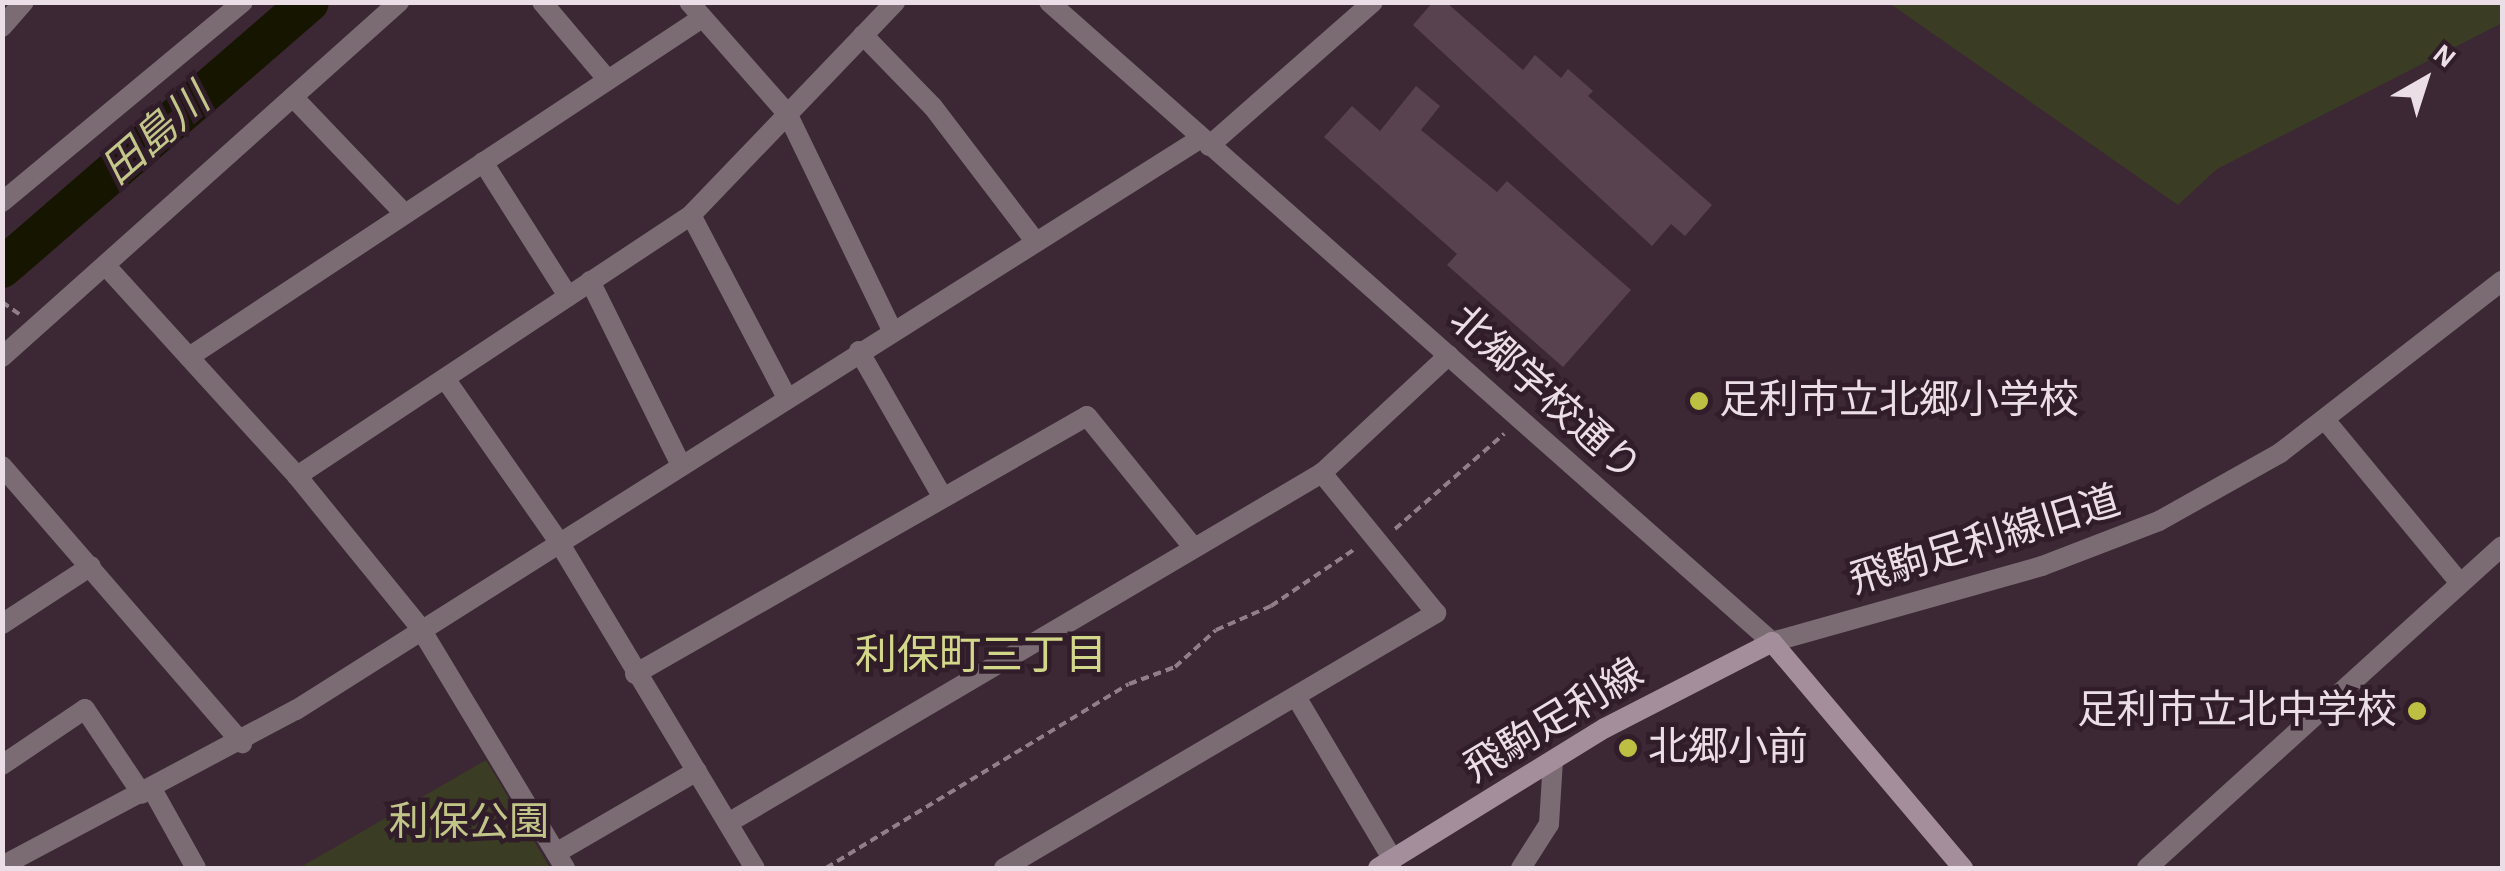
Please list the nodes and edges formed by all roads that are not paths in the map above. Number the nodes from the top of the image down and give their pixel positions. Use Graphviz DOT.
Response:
graph roads {
  1 [pos="24,2"];
  2 [pos="243,2"];
  3 [pos="398,2"];
  4 [pos="542,2"];
  5 [pos="895,2"];
  6 [pos="1050,2"];
  7 [pos="1373,2"];
  8 [pos="696,10"];
  9 [pos="2,27"];
  10 [pos="863,35"];
  11 [pos="608,80"];
  12 [pos="293,97"];
  13 [pos="787,114"];
  14 [pos="1205,142"];
  15 [pos="483,162"];
  16 [pos="2,202"];
  17 [pos="405,214"];
  18 [pos="691,215"];
  19 [pos="1035,241"];
  20 [pos="106,266"];
  21 [pos="590,281"];
  22 [pos="2502,281"];
  23 [pos="568,296"];
  24 [pos="892,330"];
  25 [pos="859,351"];
  26 [pos="1449,355"];
  27 [pos="189,357"];
  28 [pos="2,358"];
  29 [pos="446,380"];
  30 [pos="786,396"];
  31 [pos="2326,421"];
  32 [pos="680,463"];
  33 [pos="2,466"];
  34 [pos="1322,473"];
  35 [pos="297,476"];
  36 [pos="942,496"];
  37 [pos="556,540"];
  38 [pos="2502,546"];
  39 [pos="1193,547"];
  40 [pos="91,566"];
  41 [pos="2460,582"];
  42 [pos="2,624"];
  43 [pos="418,626"];
  44 [pos="1772,642"];
  45 [pos="636,674"];
  46 [pos="1298,700"];
  47 [pos="242,742"];
  48 [pos="1553,761"];
  49 [pos="2,765"];
  50 [pos="697,772"];
  51 [pos="147,792"];
  52 [pos="728,823"];
  53 [pos="560,861"];
  54 [pos="1385,864"];
  55 [pos="2,866"];
  56 [pos="196,868"];
  57 [pos="755,868"];
  58 [pos="1004,868"];
  59 [pos="1522,868"];
  60 [pos="1962,868"];
  61 [pos="2147,868"];
  1 -- 9 [label="street"];
  2 -- 16 [label="street"];
  3 -- 12 [label="street"];
  4 -- 11 [label="street"];
  5 -- 10 [label="street"];
  6 -- 14 [label="street, 北郷学校通り"];
  7 -- 14 [label="street"];
  8 -- 11 [label="street"];
  8 -- 13 [label="street"];
  10 -- 13 [label="street"];
  10 -- 19 [label="street"];
  11 -- 15 [label="street"];
  12 -- 17 [label="street"];
  12 -- 20 [label="street"];
  13 -- 18 [label="street"];
  13 -- 24 [label="street"];
  14 -- 19 [label="street"];
  14 -- 26 [label="street, 北郷学校通り"];
  15 -- 17 [label="street"];
  15 -- 23 [label="street"];
  17 -- 27 [label="street"];
  18 -- 21 [label="street"];
  18 -- 30 [label="street"];
  19 -- 24 [label="street"];
  20 -- 27 [label="street"];
  20 -- 28 [label="street"];
  21 -- 23 [label="street"];
  21 -- 32 [label="street"];
  22 -- 31 [label="street, 飛駒足利線旧道"];
  23 -- 29 [label="street"];
  24 -- 25 [label="street"];
  25 -- 30 [label="street"];
  25 -- 36 [label="street"];
  26 -- 34 [label="street"];
  26 -- 44 [label="street, 北郷学校通り"];
  27 -- 35 [label="street"];
  29 -- 35 [label="street"];
  29 -- 37 [label="street"];
  30 -- 32 [label="street"];
  31 -- 41 [label="street"];
  31 -- 44 [label="street, 飛駒足利線旧道"];
  32 -- 37 [label="street"];
  33 -- 40 [label="street"];
  34 -- 39 [label="street"];
  34 -- 46 [label="street"];
  35 -- 43 [label="street"];
  36 -- 39 [label="street"];
  36 -- 45 [label="street"];
  37 -- 43 [label="street"];
  37 -- 45 [label="street"];
  38 -- 41 [label="street"];
  39 -- 52 [label="street"];
  40 -- 42 [label="street"];
  40 -- 47 [label="street"];
  41 -- 61 [label="street"];
  43 -- 47 [label="street"];
  43 -- 53 [label="street"];
  44 -- 48 [label="main road, 飛駒足利線"];
  44 -- 60 [label="main road, 北郷学校通り"];
  45 -- 50 [label="street"];
  46 -- 54 [label="street"];
  46 -- 58 [label="street"];
  47 -- 51 [label="street"];
  48 -- 54 [label="main road, 飛駒足利線"];
  48 -- 59 [label="street"];
  49 -- 51 [label="street"];
  50 -- 52 [label="street"];
  50 -- 53 [label="street"];
  51 -- 55 [label="street"];
  51 -- 56 [label="street"];
  52 -- 57 [label="street"];
}
